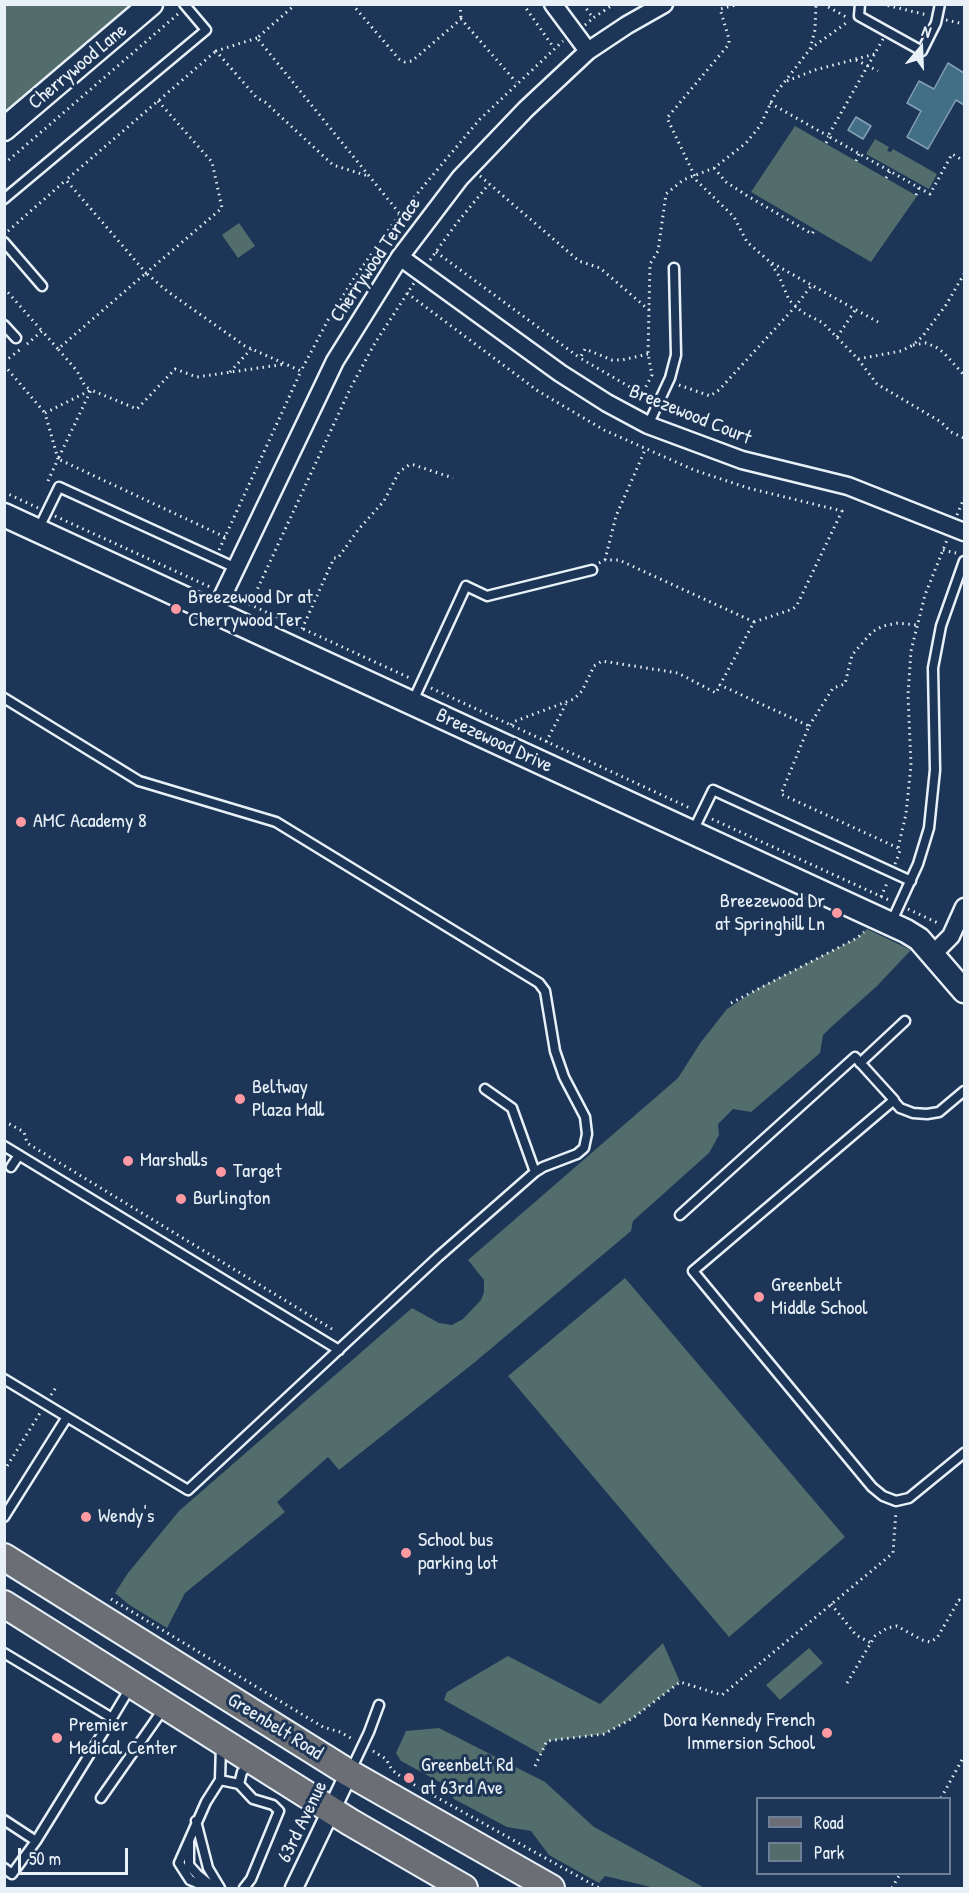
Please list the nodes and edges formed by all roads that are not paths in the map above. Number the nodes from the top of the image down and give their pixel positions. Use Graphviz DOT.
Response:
graph roads {
  1 [pos="151,4"];
  2 [pos="553,4"];
  3 [pos="664,4"];
  4 [pos="860,4"];
  5 [pos="940,4"];
  6 [pos="185,6"];
  7 [pos="588,51"];
  8 [pos="4,129"];
  9 [pos="4,199"];
  10 [pos="4,242"];
  11 [pos="400,257"];
  12 [pos="674,268"];
  13 [pos="42,286"];
  14 [pos="4,325"];
  15 [pos="16,338"];
  16 [pos="648,425"];
  17 [pos="4,515"];
  18 [pos="43,521"];
  19 [pos="958,529"];
  20 [pos="964,561"];
  21 [pos="236,568"];
  22 [pos="592,570"];
  23 [pos="219,603"];
  24 [pos="416,693"];
  25 [pos="4,698"];
  26 [pos="697,823"];
  27 [pos="911,881"];
  28 [pos="964,907"];
  29 [pos="886,910"];
  30 [pos="933,954"];
  31 [pos="964,991"];
  32 [pos="905,1021"];
  33 [pos="860,1063"];
  34 [pos="485,1089"];
  35 [pos="964,1091"];
  36 [pos="893,1100"];
  37 [pos="4,1146"];
  38 [pos="19,1155"];
  39 [pos="12,1167"];
  40 [pos="535,1172"];
  41 [pos="680,1215"];
  42 [pos="339,1350"];
  43 [pos="4,1379"];
  44 [pos="67,1417"];
  45 [pos="964,1453"];
  46 [pos="4,1517"];
  47 [pos="4,1557"];
  48 [pos="4,1604"];
  49 [pos="4,1653"];
  50 [pos="132,1684"];
  51 [pos="165,1706"];
  52 [pos="379,1706"];
  53 [pos="112,1718"];
  54 [pos="220,1742"];
  55 [pos="252,1761"];
  56 [pos="349,1773"];
  57 [pos="220,1780"];
  58 [pos="239,1784"];
  59 [pos="101,1798"];
  60 [pos="331,1810"];
  61 [pos="4,1820"];
  62 [pos="196,1821"];
  63 [pos="189,1838"];
  64 [pos="36,1841"];
  65 [pos="4,1868"];
  66 [pos="209,1888"];
  67 [pos="216,1888"];
  68 [pos="220,1888"];
  69 [pos="247,1888"];
  70 [pos="294,1888"];
  71 [pos="464,1888"];
  72 [pos="551,1888"];
  1 -- 8 [label="street, Cherrywood Lane"];
  2 -- 7 [label="street"];
  3 -- 7 [label="street, Cherrywood Terrace"];
  4 -- 5 [label="lane"];
  6 -- 9 [label="lane"];
  7 -- 11 [label="street, Cherrywood Terrace"];
  10 -- 13 [label="lane"];
  11 -- 16 [label="street, Breezewood Court"];
  11 -- 21 [label="street, Cherrywood Terrace"];
  12 -- 16 [label="lane"];
  14 -- 15 [label="lane"];
  16 -- 19 [label="street, Breezewood Court"];
  17 -- 18 [label="street, Breezewood Drive"];
  18 -- 21 [label="lane"];
  18 -- 23 [label="street, Breezewood Drive"];
  20 -- 27 [label="lane"];
  21 -- 23 [label="street, Cherrywood Terrace"];
  22 -- 24 [label="lane"];
  23 -- 24 [label="street, Breezewood Drive"];
  24 -- 26 [label="street, Breezewood Drive"];
  25 -- 40 [label="lane"];
  26 -- 27 [label="lane"];
  26 -- 29 [label="street, Breezewood Drive"];
  27 -- 29 [label="lane"];
  28 -- 30 [label="street"];
  29 -- 30 [label="street, Breezewood Drive"];
  30 -- 31 [label="street, Breezewood Drive"];
  32 -- 33 [label="lane"];
  33 -- 36 [label="lane"];
  33 -- 41 [label="lane"];
  34 -- 40 [label="lane"];
  35 -- 36 [label="lane"];
  36 -- 45 [label="lane"];
  37 -- 38 [label="lane"];
  38 -- 39 [label="lane"];
  38 -- 42 [label="lane"];
  40 -- 42 [label="lane"];
  42 -- 44 [label="lane"];
  43 -- 44 [label="lane"];
  44 -- 46 [label="lane"];
  47 -- 56 [label="main road, Greenbelt Road"];
  48 -- 50 [label="main road, Greenbelt Road"];
  49 -- 53 [label="lane"];
  50 -- 51 [label="main road, Greenbelt Road"];
  50 -- 53 [label="lane"];
  51 -- 54 [label="main road, Greenbelt Road"];
  51 -- 59 [label="lane"];
  52 -- 56 [label="lane"];
  53 -- 64 [label="lane"];
  54 -- 55 [label="main road, Greenbelt Road"];
  54 -- 57 [label="lane"];
  55 -- 58 [label="lane"];
  55 -- 60 [label="main road, Greenbelt Road"];
  56 -- 60 [label="street, 63rd Avenue"];
  56 -- 72 [label="main road, Greenbelt Road"];
  57 -- 58 [label="lane"];
  57 -- 62 [label="lane"];
  58 -- 69 [label="lane"];
  60 -- 70 [label="street, 63rd Avenue"];
  60 -- 71 [label="main road, Greenbelt Road"];
  61 -- 64 [label="lane"];
  62 -- 63 [label="lane"];
  62 -- 68 [label="lane"];
  63 -- 66 [label="lane"];
  63 -- 67 [label="lane"];
  64 -- 65 [label="lane"];
}
